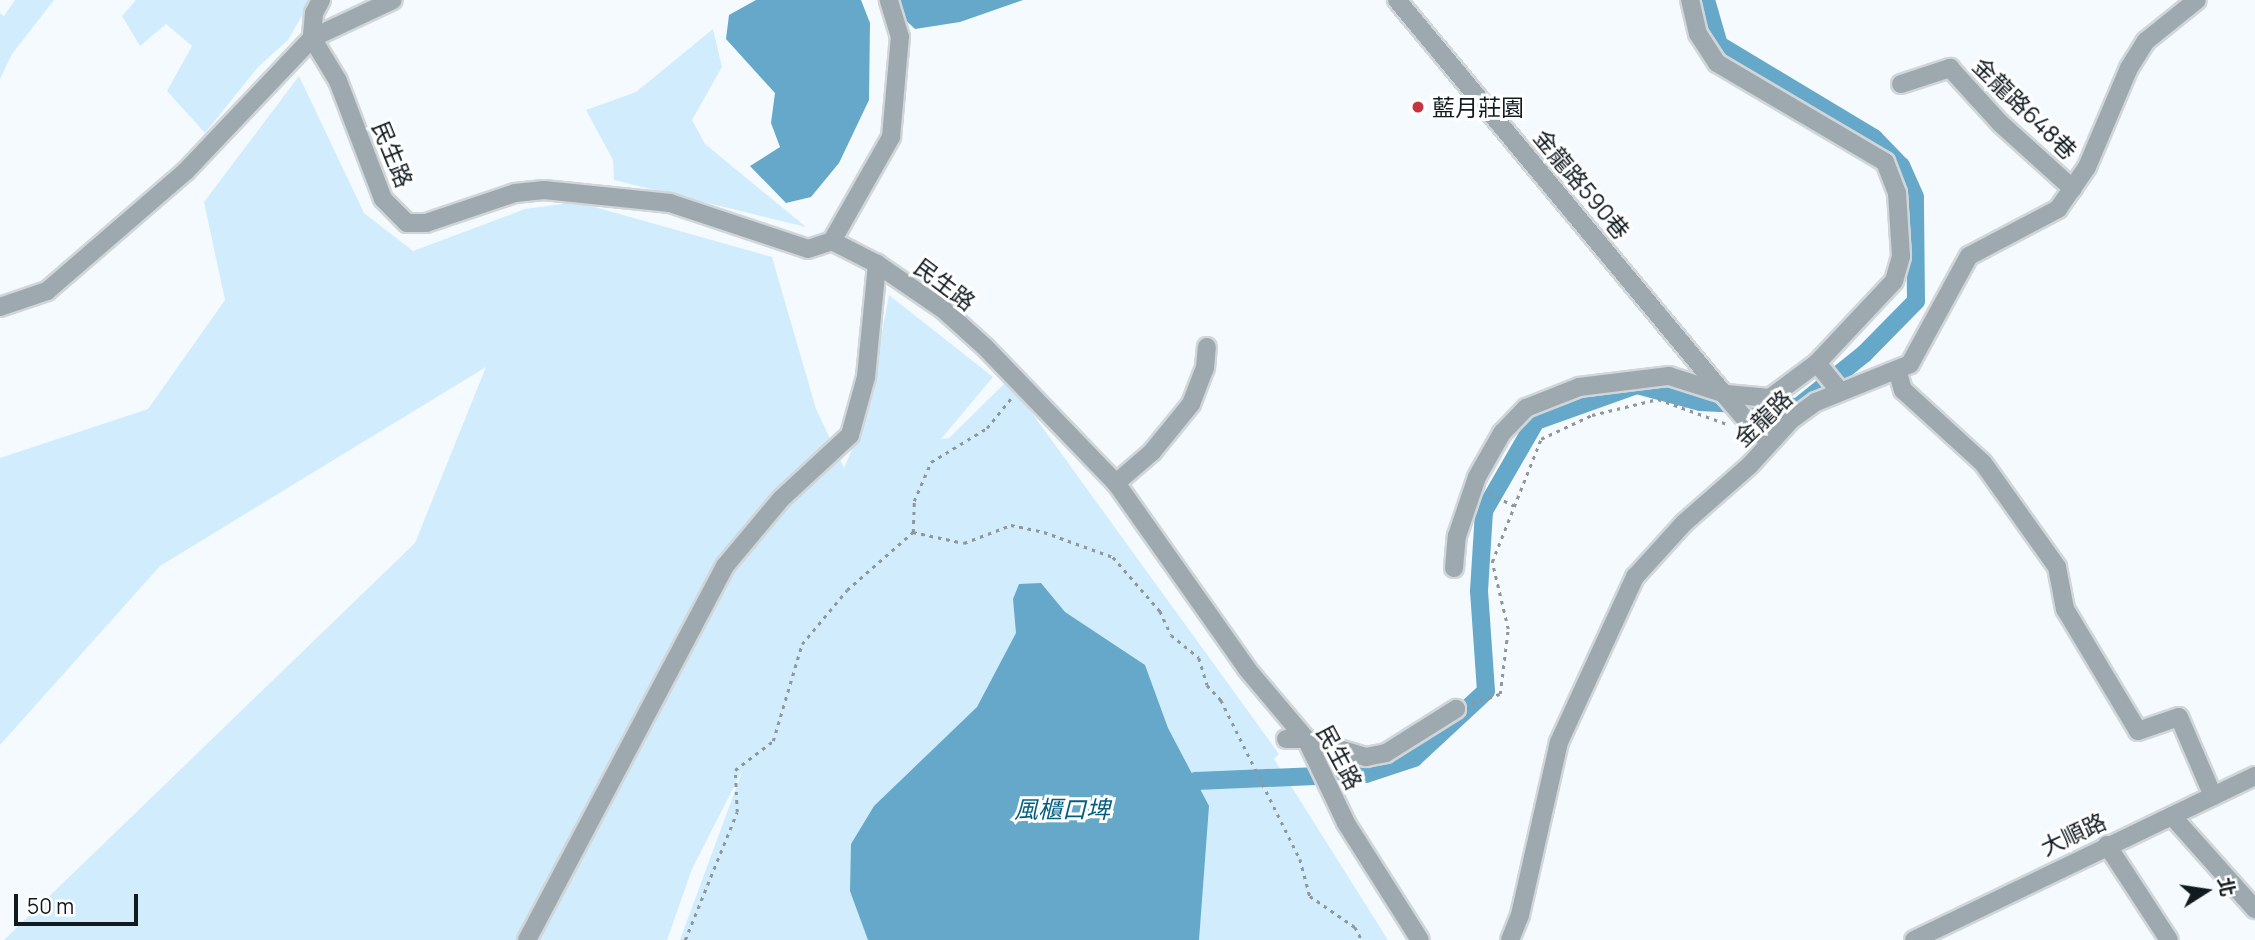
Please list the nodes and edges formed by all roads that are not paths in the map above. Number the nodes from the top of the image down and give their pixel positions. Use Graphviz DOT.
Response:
graph roads {
  1 [pos="321,0"];
  2 [pos="393,0"];
  3 [pos="889,0"];
  4 [pos="1397,0"];
  5 [pos="1690,0"];
  6 [pos="2197,0"];
  7 [pos="312,38"];
  8 [pos="1901,84"];
  9 [pos="2073,189"];
  10 [pos="832,241"];
  11 [pos="877,264"];
  12 [pos="0,307"];
  13 [pos="1206,347"];
  14 [pos="1817,364"];
  15 [pos="1898,373"];
  16 [pos="1840,391"];
  17 [pos="1727,397"];
  18 [pos="1765,435"];
  19 [pos="1116,483"];
  20 [pos="1454,568"];
  21 [pos="1456,709"];
  22 [pos="1286,739"];
  23 [pos="1306,739"];
  24 [pos="2255,776"];
  25 [pos="2213,796"];
  26 [pos="2172,816"];
  27 [pos="2107,845"];
  28 [pos="2255,909"];
  29 [pos="527,940"];
  30 [pos="1420,940"];
  31 [pos="1510,940"];
  32 [pos="1914,940"];
  33 [pos="2169,940"];
  1 -- 7 [label="street"];
  2 -- 7 [label="street"];
  3 -- 10 [label="street"];
  4 -- 17 [label="street, 金龍路590巷"];
  5 -- 14 [label="street"];
  6 -- 9 [label="street"];
  7 -- 10 [label="street, 民生路"];
  7 -- 12 [label="street"];
  8 -- 9 [label="street, 金龍路648巷"];
  9 -- 15 [label="street"];
  10 -- 11 [label="street, 民生路"];
  11 -- 19 [label="street, 民生路"];
  11 -- 29 [label="street"];
  13 -- 19 [label="street"];
  14 -- 16 [label="street"];
  14 -- 17 [label="street"];
  15 -- 16 [label="street, 金龍路"];
  15 -- 25 [label="street"];
  16 -- 18 [label="street, 金龍路"];
  17 -- 18 [label="street, 金龍路590巷"];
  17 -- 20 [label="street"];
  18 -- 31 [label="street, 金龍路"];
  19 -- 23 [label="street, 民生路"];
  21 -- 23 [label="street"];
  22 -- 23 [label="street"];
  23 -- 30 [label="street, 民生路"];
  24 -- 25 [label="street, 大順路"];
  25 -- 26 [label="street, 大順路"];
  26 -- 27 [label="street, 大順路"];
  26 -- 28 [label="street"];
  27 -- 32 [label="street, 大順路"];
  27 -- 33 [label="street"];
}
